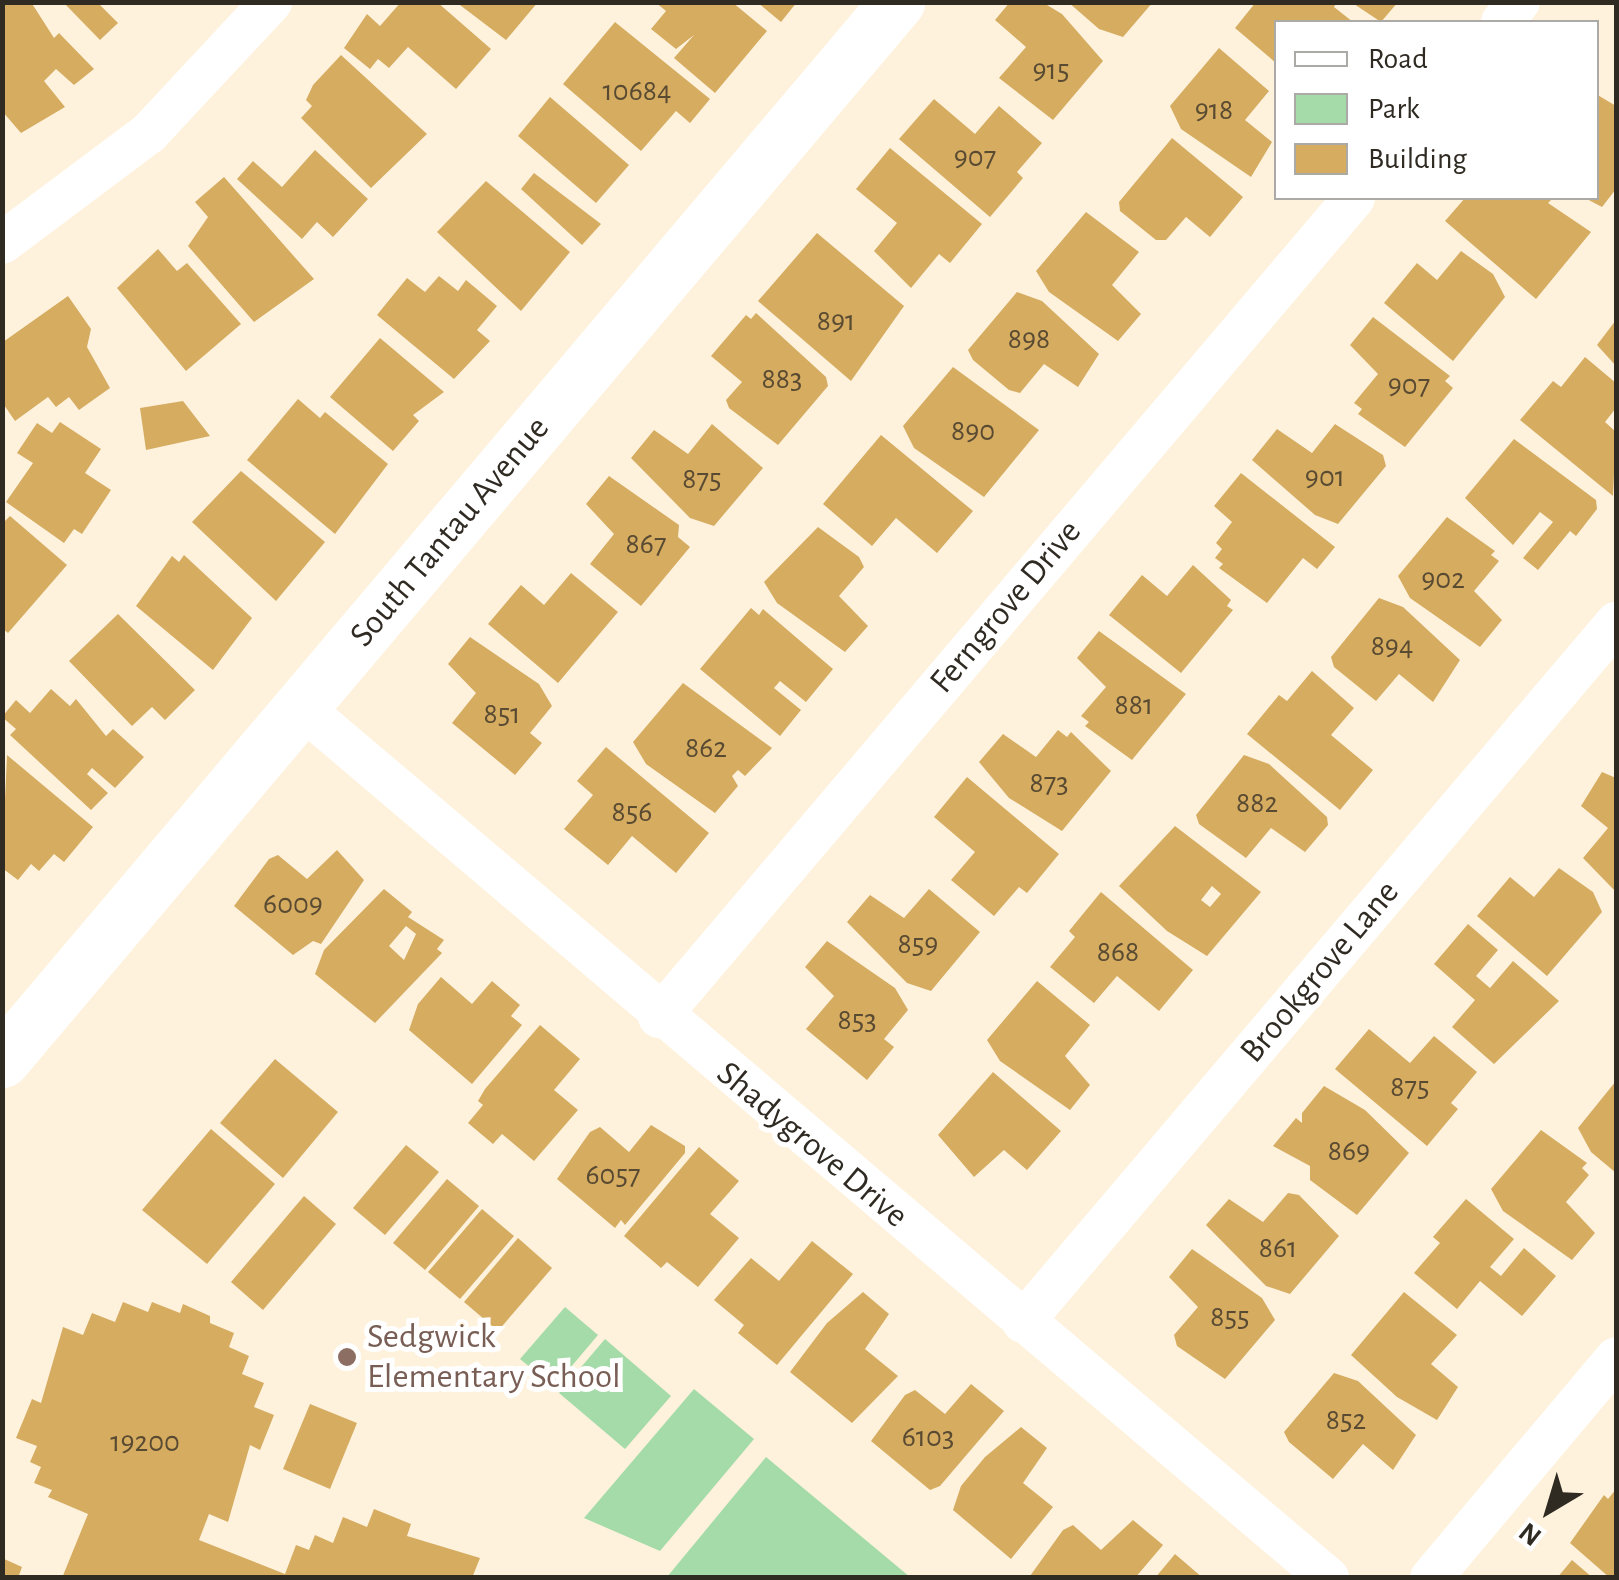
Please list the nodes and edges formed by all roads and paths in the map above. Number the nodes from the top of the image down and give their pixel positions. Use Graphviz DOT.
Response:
graph roads {
  1 [pos="271,2"];
  2 [pos="897,2"];
  3 [pos="1352,200"];
  4 [pos="2,243"];
  5 [pos="1616,623"];
  6 [pos="301,708"];
  7 [pos="659,1017"];
  8 [pos="2,1060"];
  9 [pos="1023,1322"];
  10 [pos="1616,1358"];
  11 [pos="1328,1578"];
  12 [pos="1430,1578"];
  1 -- 4 [label="street"];
  2 -- 6 [label="street, South Tantau Avenue"];
  3 -- 7 [label="street, Ferngrove Drive"];
  5 -- 9 [label="street, Brookgrove Lane"];
  6 -- 7 [label="street, Shadygrove Drive"];
  6 -- 8 [label="street, South Tantau Avenue"];
  7 -- 9 [label="street, Shadygrove Drive"];
  9 -- 11 [label="street, Shadygrove Drive"];
  10 -- 12 [label="street"];
}
